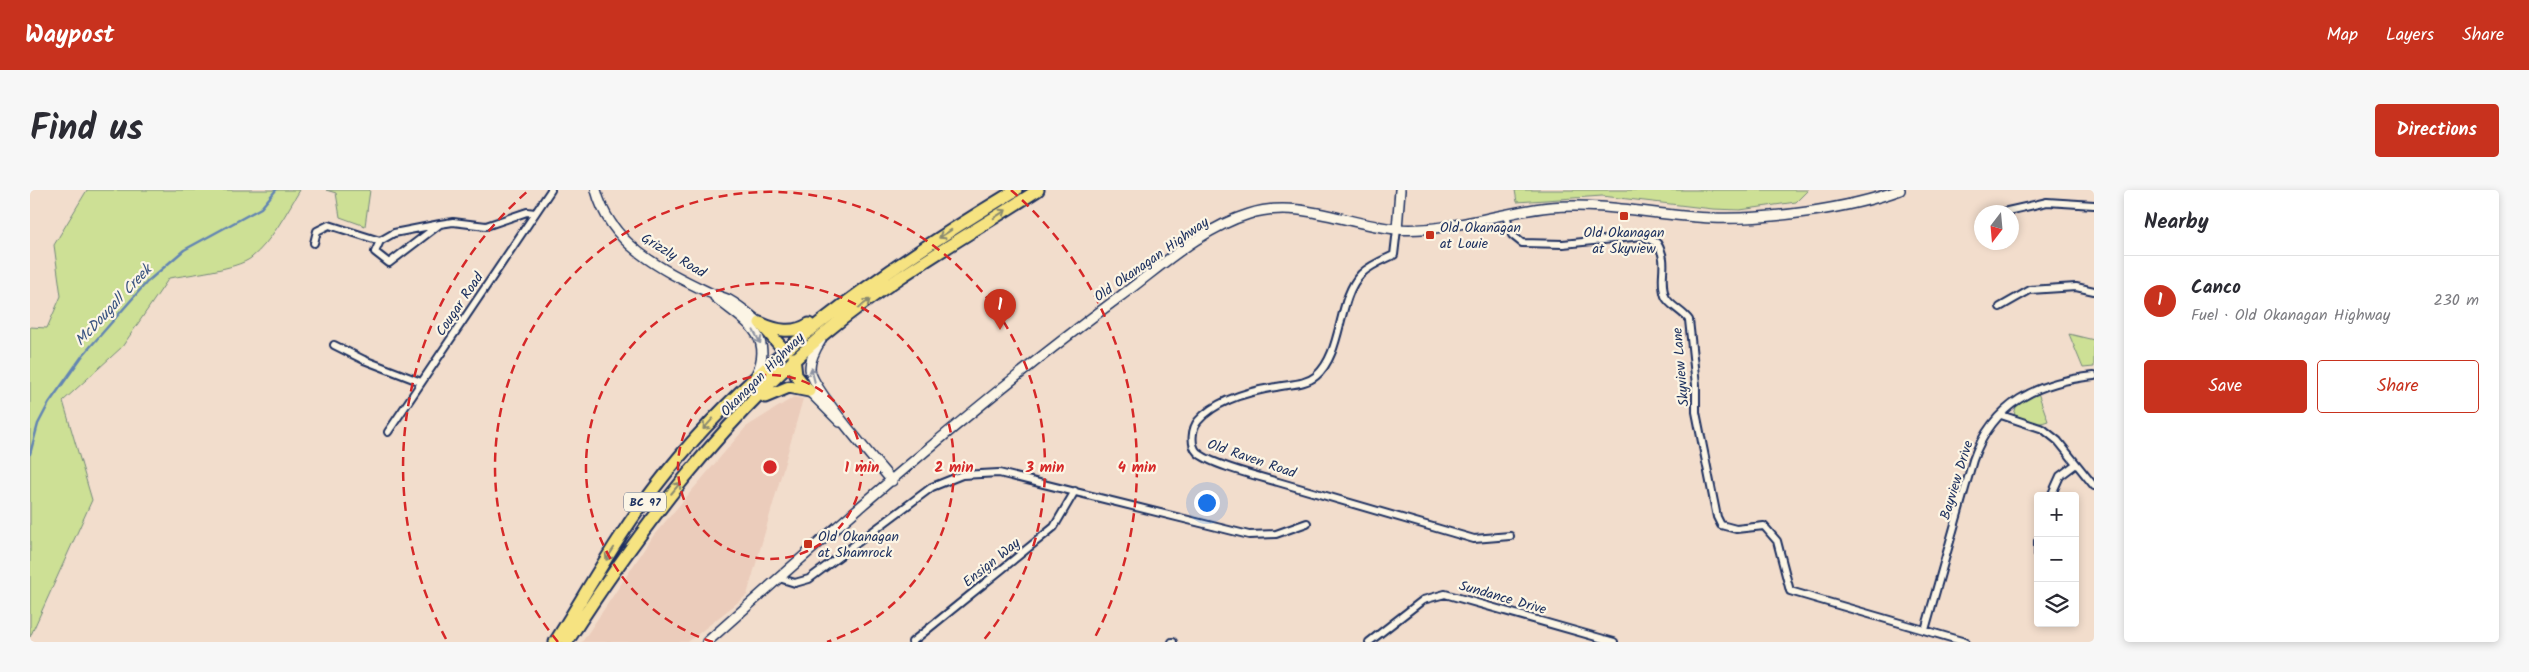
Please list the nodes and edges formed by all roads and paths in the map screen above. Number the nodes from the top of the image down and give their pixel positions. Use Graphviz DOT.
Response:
graph roads {
  1 [pos="551,190"];
  2 [pos="596,190"];
  3 [pos="1016,190"];
  4 [pos="1038,190"];
  5 [pos="1400,190"];
  6 [pos="1900,190"];
  7 [pos="2094,204"];
  8 [pos="2019,208"];
  9 [pos="535,213"];
  10 [pos="1506,215"];
  11 [pos="440,224"];
  12 [pos="1396,229"];
  13 [pos="380,241"];
  14 [pos="314,243"];
  15 [pos="2094,291"];
  16 [pos="709,292"];
  17 [pos="2000,307"];
  18 [pos="836,308"];
  19 [pos="760,323"];
  20 [pos="825,333"];
  21 [pos="334,345"];
  22 [pos="784,350"];
  23 [pos="793,363"];
  24 [pos="2094,376"];
  25 [pos="755,377"];
  26 [pos="421,382"];
  27 [pos="809,391"];
  28 [pos="750,406"];
  29 [pos="2001,415"];
  30 [pos="849,429"];
  31 [pos="388,432"];
  32 [pos="2076,464"];
  33 [pos="892,481"];
  34 [pos="2094,486"];
  35 [pos="1075,491"];
  36 [pos="2053,492"];
  37 [pos="1307,523"];
  38 [pos="1510,536"];
  39 [pos="779,578"];
  40 [pos="1925,630"];
  41 [pos="555,642"];
  42 [pos="567,642"];
  43 [pos="707,642"];
  44 [pos="912,642"];
  45 [pos="1369,642"];
  46 [pos="1614,642"];
  47 [pos="1965,642"];
  1 -- 9 [label="street, Cougar Road"];
  2 -- 16 [label="street, Grizzly Road"];
  3 -- 18 [label="highway, Okanagan Highway / BC 97, one-way"];
  20 -- 4 [label="highway, Okanagan Highway / BC 97, one-way"];
  5 -- 12 [label="street"];
  6 -- 10 [label="street, Old Okanagan Highway"];
  7 -- 8 [label="street"];
  9 -- 11 [label="street"];
  9 -- 26 [label="street, Cougar Road"];
  10 -- 12 [label="street, Old Okanagan Highway"];
  10 -- 40 [label="street, Skyview Lane"];
  11 -- 13 [label="street"];
  11 -- 13 [label="street"];
  12 -- 33 [label="street, Old Okanagan Highway"];
  12 -- 38 [label="street, Old Raven Road"];
  13 -- 14 [label="street"];
  15 -- 17 [label="street"];
  16 -- 19 [label="street, Grizzly Road"];
  16 -- 25 [label="street, Grizzly Road, one-way"];
  18 -- 19 [label="highway"];
  18 -- 22 [label="highway, Okanagan Highway / BC 97"];
  18 -- 23 [label="highway"];
  19 -- 22 [label="highway"];
  20 -- 23 [label="highway, Okanagan Highway / BC 97"];
  30 -- 20 [label="street, one-way"];
  21 -- 26 [label="street"];
  22 -- 25 [label="highway, Okanagan Highway / BC 97"];
  22 -- 28 [label="highway"];
  23 -- 27 [label="highway"];
  23 -- 28 [label="highway, Okanagan Highway / BC 97"];
  24 -- 29 [label="street, Bayview Drive"];
  25 -- 41 [label="highway, Okanagan Highway / BC 97, one-way"];
  26 -- 31 [label="street, Cougar Road"];
  27 -- 28 [label="highway"];
  27 -- 30 [label="street"];
  42 -- 28 [label="highway, Okanagan Highway / BC 97, one-way"];
  29 -- 32 [label="street"];
  29 -- 40 [label="street, Bayview Drive"];
  30 -- 33 [label="street"];
  32 -- 34 [label="street"];
  32 -- 36 [label="street"];
  33 -- 39 [label="street, Old Okanagan Highway"];
  35 -- 37 [label="street"];
  35 -- 39 [label="street"];
  35 -- 44 [label="street, Ensign Way"];
  39 -- 43 [label="street, Old Okanagan Highway"];
  40 -- 47 [label="street"];
  45 -- 46 [label="street, Sundance Drive"];
}
